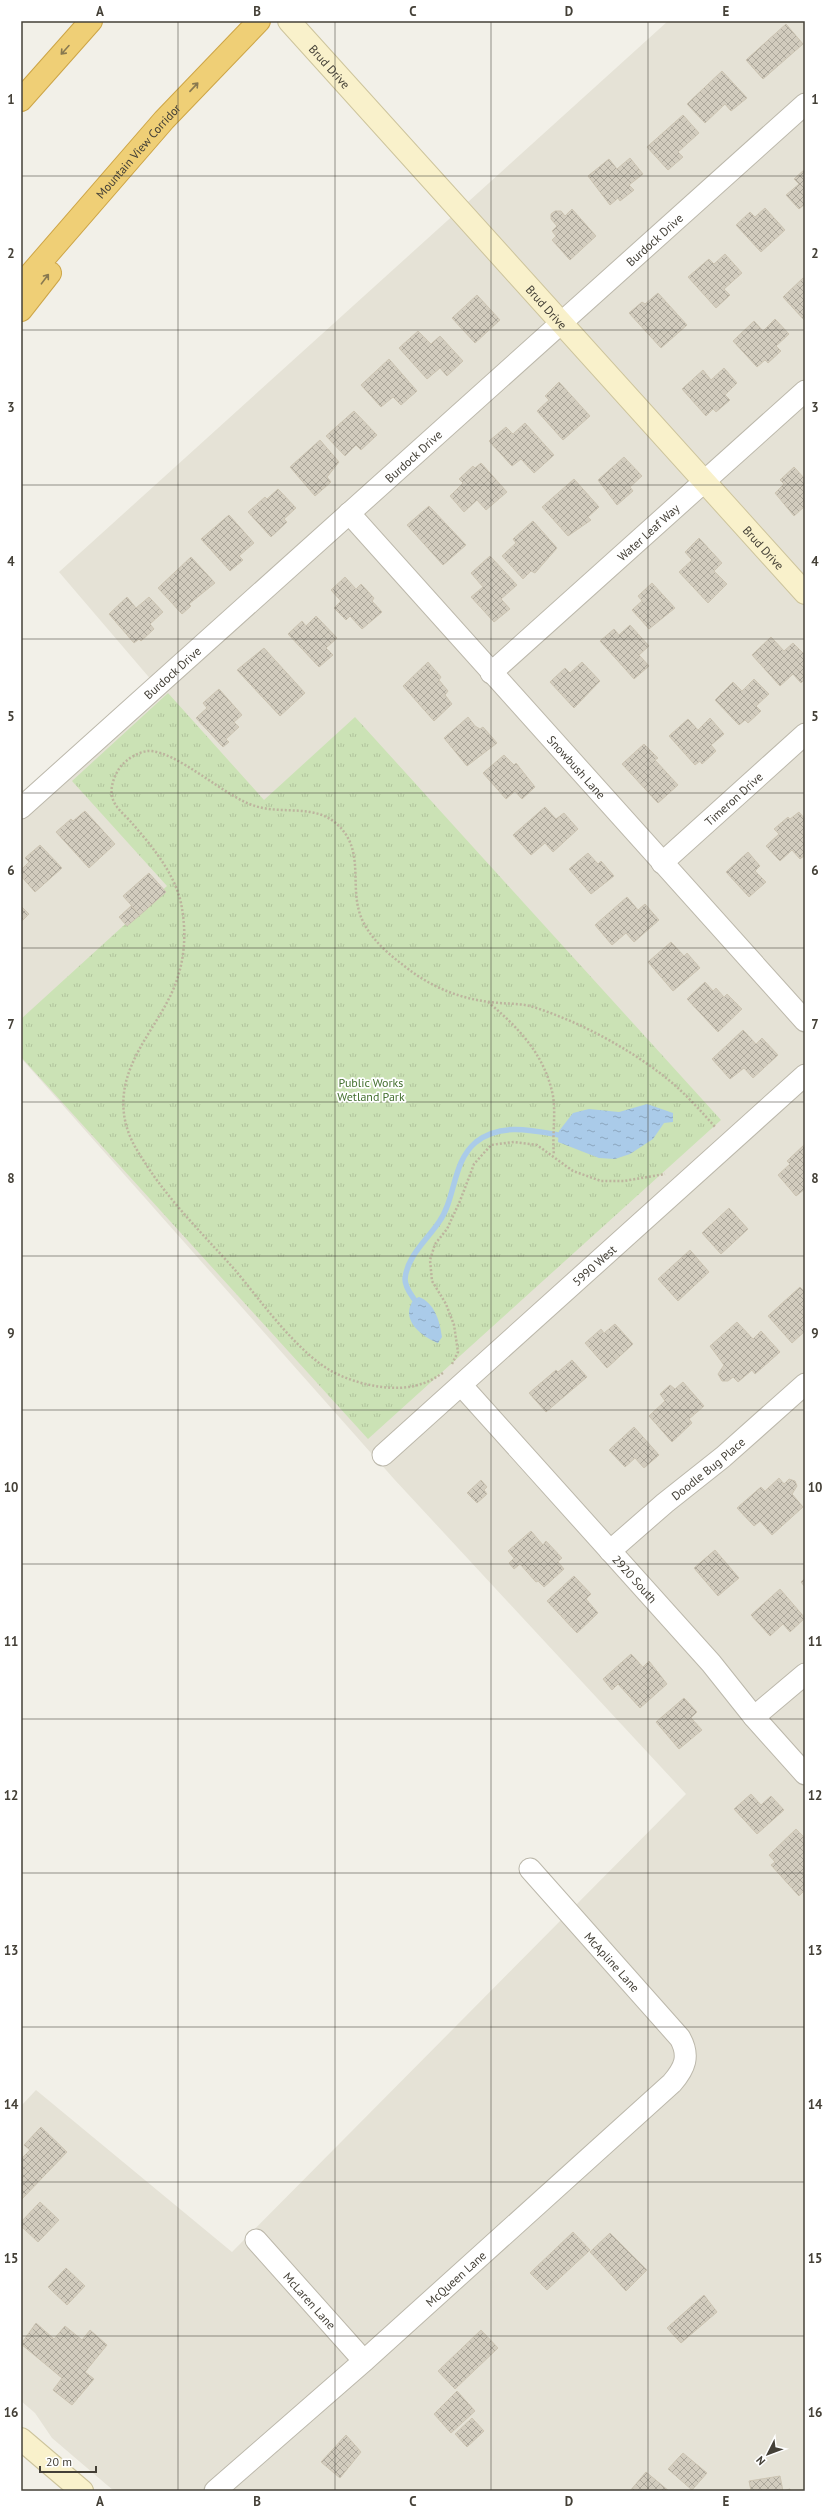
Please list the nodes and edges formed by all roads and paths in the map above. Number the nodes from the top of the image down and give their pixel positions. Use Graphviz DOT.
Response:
graph roads {
  1 [pos="91,21"];
  2 [pos="259,21"];
  3 [pos="289,21"];
  4 [pos="21,100"];
  5 [pos="805,104"];
  6 [pos="164,120"];
  7 [pos="21,285"];
  8 [pos="21,310"];
  9 [pos="562,323"];
  10 [pos="805,391"];
  11 [pos="704,482"];
  12 [pos="349,513"];
  13 [pos="805,593"];
  14 [pos="491,673"];
  15 [pos="805,734"];
  16 [pos="21,808"];
  17 [pos="662,863"];
  18 [pos="488,1002"];
  19 [pos="805,1021"];
  20 [pos="805,1075"];
  21 [pos="718,1130"];
  22 [pos="554,1155"];
  23 [pos="668,1173"];
  24 [pos="805,1384"];
  25 [pos="462,1386"];
  26 [pos="383,1455"];
  27 [pos="610,1551"];
  28 [pos="805,1674"];
  29 [pos="754,1717"];
  30 [pos="805,1774"];
  31 [pos="530,1869"];
  32 [pos="687,2059"];
  33 [pos="256,2240"];
  34 [pos="364,2361"];
  35 [pos="21,2439"];
  36 [pos="82,2491"];
  37 [pos="215,2491"];
  1 -- 4 [label="highway, one-way"];
  6 -- 2 [label="highway, Mountain View Corridor, one-way"];
  3 -- 9 [label="main road, Brud Drive"];
  5 -- 9 [label="street, Burdock Drive"];
  6 -- 7 [label="highway, Mountain View Corridor"];
  8 -- 6 [label="highway, one-way"];
  9 -- 11 [label="main road, Brud Drive"];
  9 -- 12 [label="street, Burdock Drive"];
  10 -- 11 [label="street, Water Leaf Way"];
  11 -- 13 [label="main road, Brud Drive"];
  11 -- 14 [label="street, Water Leaf Way"];
  12 -- 14 [label="street, Snowbush Lane"];
  12 -- 16 [label="street, Burdock Drive"];
  14 -- 17 [label="street, Snowbush Lane"];
  15 -- 17 [label="street, Timeron Drive"];
  17 -- 19 [label="street, Snowbush Lane"];
  18 -- 21 [label="path"];
  18 -- 22 [label="path"];
  18 -- 22 [label="path"];
  20 -- 25 [label="street, 5990 West"];
  22 -- 23 [label="path"];
  24 -- 27 [label="street, Doodle Bug Place"];
  25 -- 26 [label="street, 5990 West"];
  25 -- 27 [label="street, 2920 South"];
  27 -- 29 [label="street, 2920 South"];
  28 -- 29 [label="street"];
  29 -- 30 [label="street, 2920 South"];
  31 -- 32 [label="street, McApline Lane"];
  32 -- 34 [label="street, McQueen Lane"];
  33 -- 34 [label="street, McLaren Lane"];
  34 -- 37 [label="street, McQueen Lane"];
  35 -- 36 [label="main road"];
}
